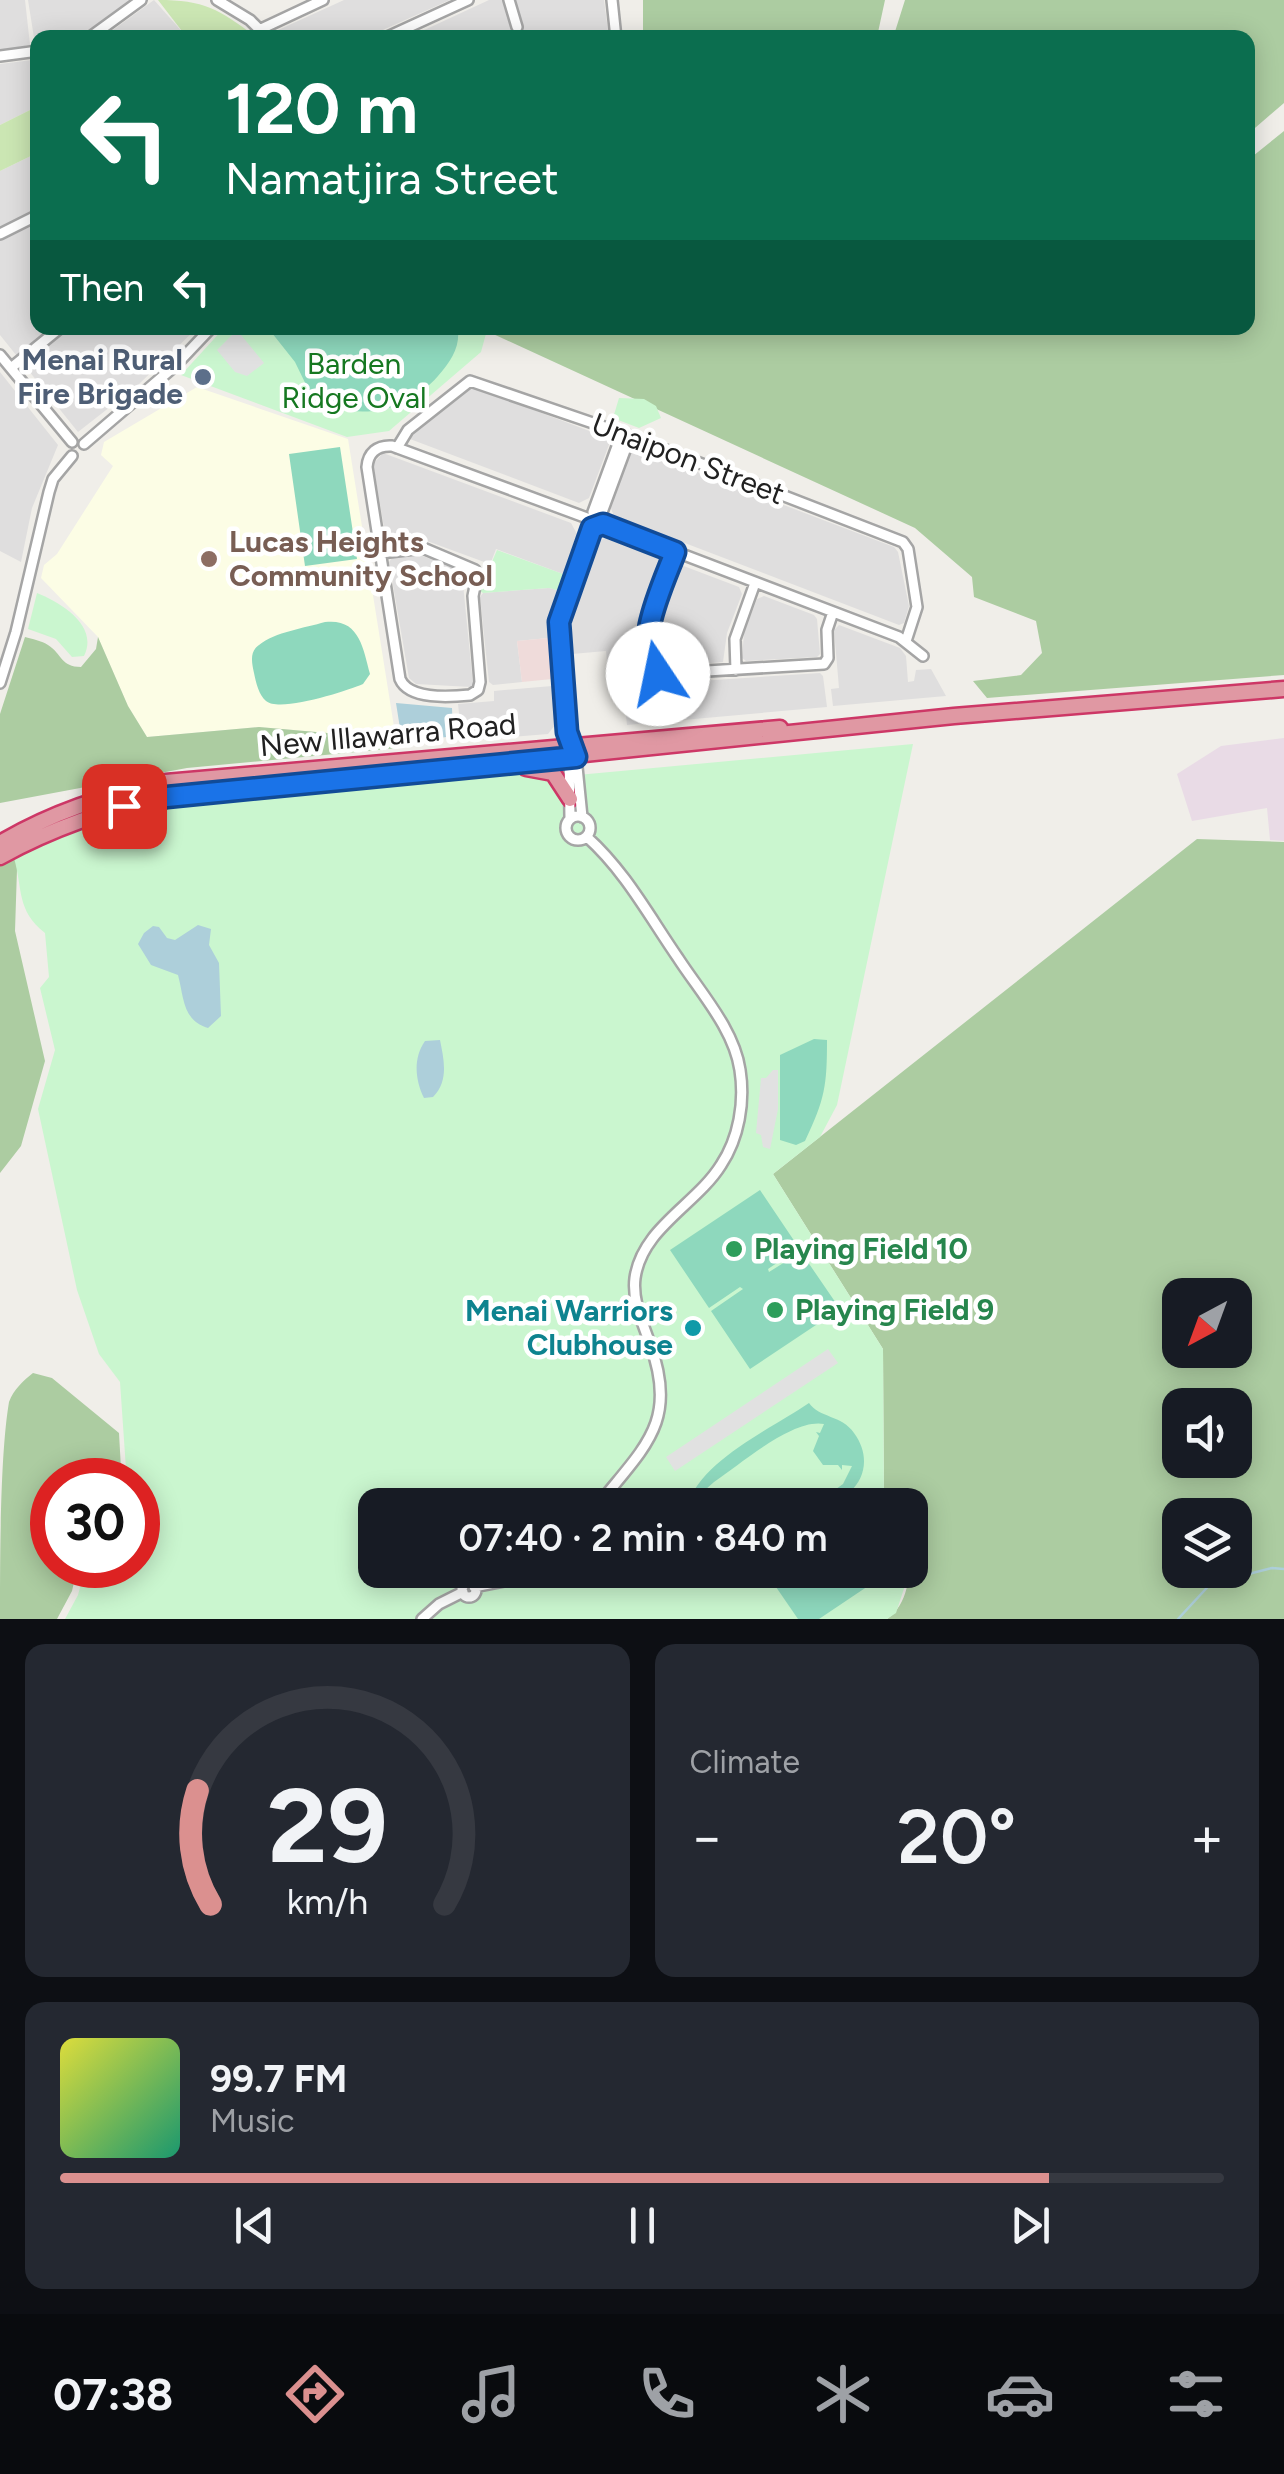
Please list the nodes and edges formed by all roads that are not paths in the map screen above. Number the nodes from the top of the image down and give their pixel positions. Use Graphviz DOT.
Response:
graph roads {
  1 [pos="140,0"];
  2 [pos="217,0"];
  3 [pos="322,0"];
  4 [pos="468,0"];
  5 [pos="509,0"];
  6 [pos="612,0"];
  7 [pos="516,27"];
  8 [pos="100,30"];
  9 [pos="260,30"];
  10 [pos="269,30"];
  11 [pos="402,30"];
  12 [pos="615,30"];
  13 [pos="30,53"];
  14 [pos="0,56"];
  15 [pos="30,220"];
  16 [pos="0,234"];
  17 [pos="51,335"];
  18 [pos="204,335"];
  19 [pos="0,355"];
  20 [pos="10,368"];
  21 [pos="626,435"];
  22 [pos="72,442"];
  23 [pos="84,444"];
  24 [pos="398,448"];
  25 [pos="72,456"];
  26 [pos="596,517"];
  27 [pos="675,552"];
  28 [pos="381,553"];
  29 [pos="756,583"];
  30 [pos="833,612"];
  31 [pos="906,641"];
  32 [pos="923,656"];
  33 [pos="736,670"];
  34 [pos="0,683"];
  35 [pos="1284,688"];
  36 [pos="571,754"];
  37 [pos="504,762"];
  38 [pos="570,799"];
  39 [pos="576,818"];
  40 [pos="587,836"];
  41 [pos="0,842"];
  42 [pos="0,857"];
  43 [pos="611,1488"];
  44 [pos="473,1588"];
  45 [pos="422,1619"];
  1 -- 8 [label="street"];
  2 -- 9 [label="street"];
  3 -- 10 [label="street"];
  4 -- 11 [label="street"];
  5 -- 7 [label="street"];
  6 -- 12 [label="street"];
  13 -- 14 [label="street"];
  15 -- 16 [label="street"];
  17 -- 20 [label="street"];
  18 -- 23 [label="street"];
  19 -- 20 [label="street"];
  20 -- 22 [label="street"];
  21 -- 24 [label="street, Unaipon Street"];
  21 -- 26 [label="street"];
  21 -- 31 [label="street, Unaipon Street"];
  22 -- 23 [label="street"];
  22 -- 25 [label="street"];
  23 -- 25 [label="street"];
  24 -- 26 [label="street"];
  24 -- 28 [label="street"];
  25 -- 34 [label="street"];
  26 -- 27 [label="street"];
  26 -- 36 [label="street"];
  27 -- 29 [label="street"];
  27 -- 33 [label="street"];
  28 -- 28 [label="street"];
  29 -- 30 [label="street"];
  29 -- 33 [label="street"];
  30 -- 31 [label="street"];
  30 -- 33 [label="street"];
  31 -- 32 [label="street"];
  35 -- 36 [label="highway, New Illawarra Road"];
  36 -- 37 [label="highway, New Illawarra Road"];
  36 -- 38 [label="street"];
  36 -- 39 [label="street"];
  36 -- 41 [label="highway, New Illawarra Road"];
  37 -- 38 [label="highway"];
  37 -- 42 [label="highway, New Illawarra Road"];
  38 -- 39 [label="street"];
  39 -- 40 [label="street"];
  39 -- 40 [label="street"];
  40 -- 43 [label="street"];
  44 -- 45 [label="street"];
}
